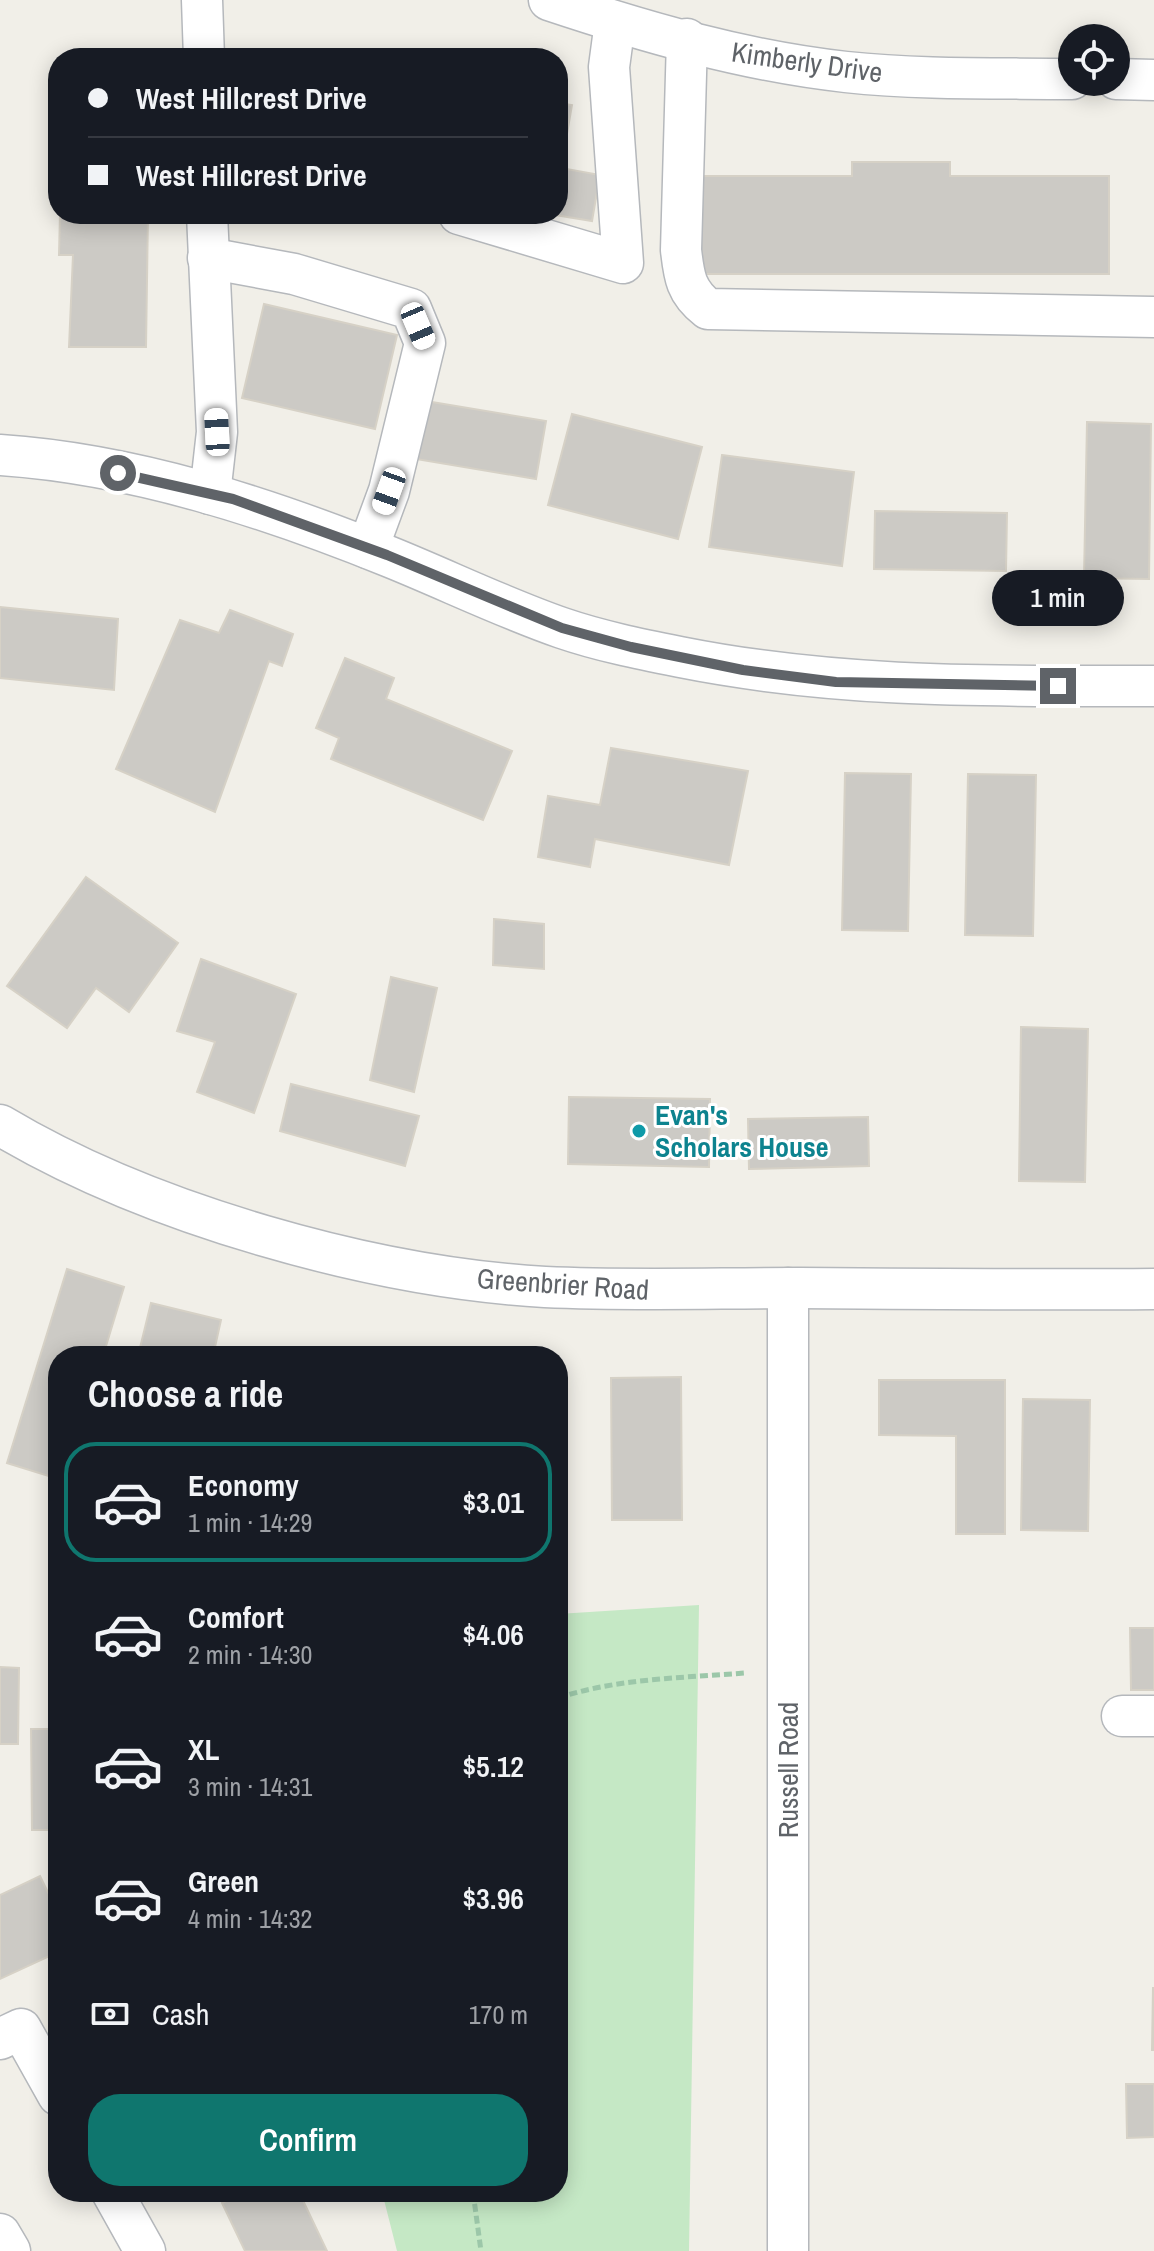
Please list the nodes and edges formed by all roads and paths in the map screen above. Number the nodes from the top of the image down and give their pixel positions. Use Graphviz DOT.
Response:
graph roads {
  1 [pos="202,0"];
  2 [pos="549,0"];
  3 [pos="615,22"];
  4 [pos="687,39"];
  5 [pos="204,48"];
  6 [pos="1058,79"];
  7 [pos="1130,79"];
  8 [pos="1154,80"];
  9 [pos="207,224"];
  10 [pos="492,224"];
  11 [pos="208,258"];
  12 [pos="1154,317"];
  13 [pos="0,455"];
  14 [pos="210,494"];
  15 [pos="368,548"];
  16 [pos="1154,686"];
  17 [pos="0,1125"];
  18 [pos="788,1288"];
  19 [pos="1154,1289"];
  20 [pos="745,1673"];
  21 [pos="568,1695"];
  22 [pos="0,2039"];
  23 [pos="48,2077"];
  24 [pos="118,2202"];
  25 [pos="474,2202"];
  26 [pos="0,2234"];
  27 [pos="10,2251"];
  28 [pos="145,2251"];
  29 [pos="481,2251"];
  30 [pos="788,2251"];
  1 -- 5 [label="street"];
  2 -- 3 [label="street, Kimberly Drive"];
  3 -- 4 [label="street, Kimberly Drive"];
  3 -- 10 [label="street"];
  4 -- 6 [label="street, Kimberly Drive"];
  4 -- 12 [label="street"];
  7 -- 8 [label="street"];
  9 -- 11 [label="street"];
  11 -- 14 [label="street"];
  11 -- 15 [label="street"];
  13 -- 14 [label="street"];
  14 -- 15 [label="street"];
  15 -- 16 [label="street"];
  17 -- 18 [label="street, Greenbrier Road"];
  18 -- 19 [label="street, Greenbrier Road"];
  18 -- 30 [label="street, Russell Road"];
  20 -- 21 [label="path"];
  22 -- 23 [label="street"];
  24 -- 28 [label="street"];
  25 -- 29 [label="path"];
  26 -- 27 [label="street"];
}
